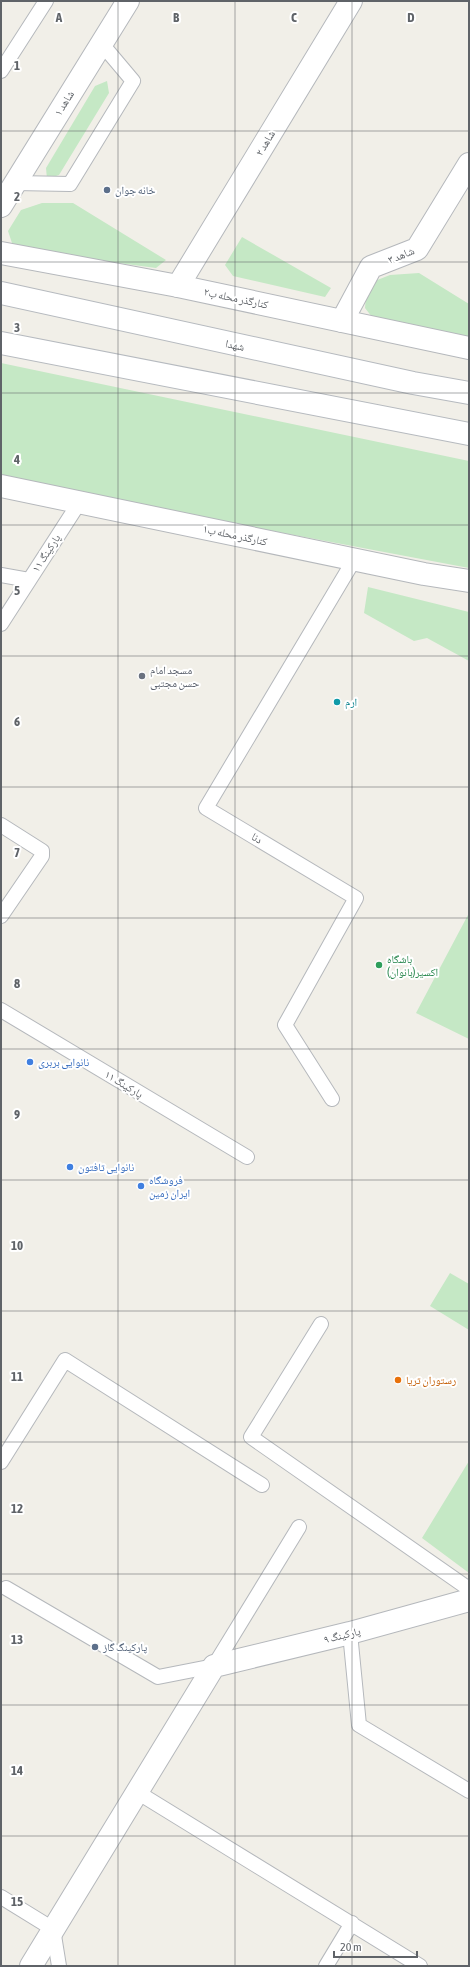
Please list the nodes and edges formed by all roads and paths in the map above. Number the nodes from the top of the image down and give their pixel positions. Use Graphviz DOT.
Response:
graph roads {
  1 [pos="46,1"];
  2 [pos="128,1"];
  3 [pos="351,1"];
  4 [pos="101,43"];
  5 [pos="1,71"];
  6 [pos="469,164"];
  7 [pos="15,183"];
  8 [pos="1,206"];
  9 [pos="1,253"];
  10 [pos="178,286"];
  11 [pos="1,293"];
  12 [pos="342,321"];
  13 [pos="1,343"];
  14 [pos="469,348"];
  15 [pos="469,393"];
  16 [pos="469,434"];
  17 [pos="1,486"];
  18 [pos="79,503"];
  19 [pos="354,560"];
  20 [pos="1,575"];
  21 [pos="29,580"];
  22 [pos="469,582"];
  23 [pos="1,624"];
  24 [pos="1,825"];
  25 [pos="1,916"];
  26 [pos="1,1010"];
  27 [pos="332,1099"];
  28 [pos="247,1157"];
  29 [pos="321,1324"];
  30 [pos="1,1462"];
  31 [pos="262,1485"];
  32 [pos="299,1527"];
  33 [pos="6,1588"];
  34 [pos="469,1589"];
  35 [pos="469,1600"];
  36 [pos="350,1633"];
  37 [pos="214,1666"];
  38 [pos="469,1791"];
  39 [pos="137,1792"];
  40 [pos="1,1897"];
  41 [pos="352,1923"];
  42 [pos="53,1930"];
  43 [pos="31,1966"];
  44 [pos="59,1966"];
  45 [pos="326,1966"];
  46 [pos="420,1966"];
  1 -- 5 [label="lane"];
  2 -- 4 [label="street, شاهد ۱"];
  3 -- 10 [label="street, شاهد ۲"];
  4 -- 7 [label="street, شاهد ۱"];
  4 -- 7 [label="lane"];
  6 -- 12 [label="street, شاهد ۳"];
  7 -- 8 [label="street, شاهد ۱"];
  9 -- 10 [label="street, کنارگذر محله ب۲"];
  10 -- 12 [label="street, کنارگذر محله ب۲"];
  11 -- 15 [label="street, شهدا"];
  12 -- 14 [label="street, کنارگذر محله ب۲"];
  13 -- 16 [label="street"];
  17 -- 18 [label="street, کنارگذر محله ب۱"];
  18 -- 19 [label="street, کنارگذر محله ب۱"];
  18 -- 21 [label="lane, پارکینگ ۱۱"];
  19 -- 22 [label="street, کنارگذر محله ب۱"];
  19 -- 27 [label="lane, دنا"];
  20 -- 21 [label="lane"];
  21 -- 23 [label="lane, پارکینگ ۱۱"];
  24 -- 25 [label="lane"];
  26 -- 28 [label="lane, پارکینگ ۱۱"];
  29 -- 34 [label="lane"];
  30 -- 31 [label="lane"];
  32 -- 37 [label="lane"];
  33 -- 37 [label="lane"];
  35 -- 36 [label="street, پارکینگ ۹"];
  36 -- 37 [label="street, پارکینگ ۹"];
  36 -- 38 [label="lane"];
  37 -- 39 [label="street"];
  39 -- 41 [label="lane"];
  39 -- 42 [label="street"];
  40 -- 42 [label="lane"];
  41 -- 45 [label="lane"];
  41 -- 46 [label="lane"];
  42 -- 43 [label="street"];
  42 -- 44 [label="lane"];
}
